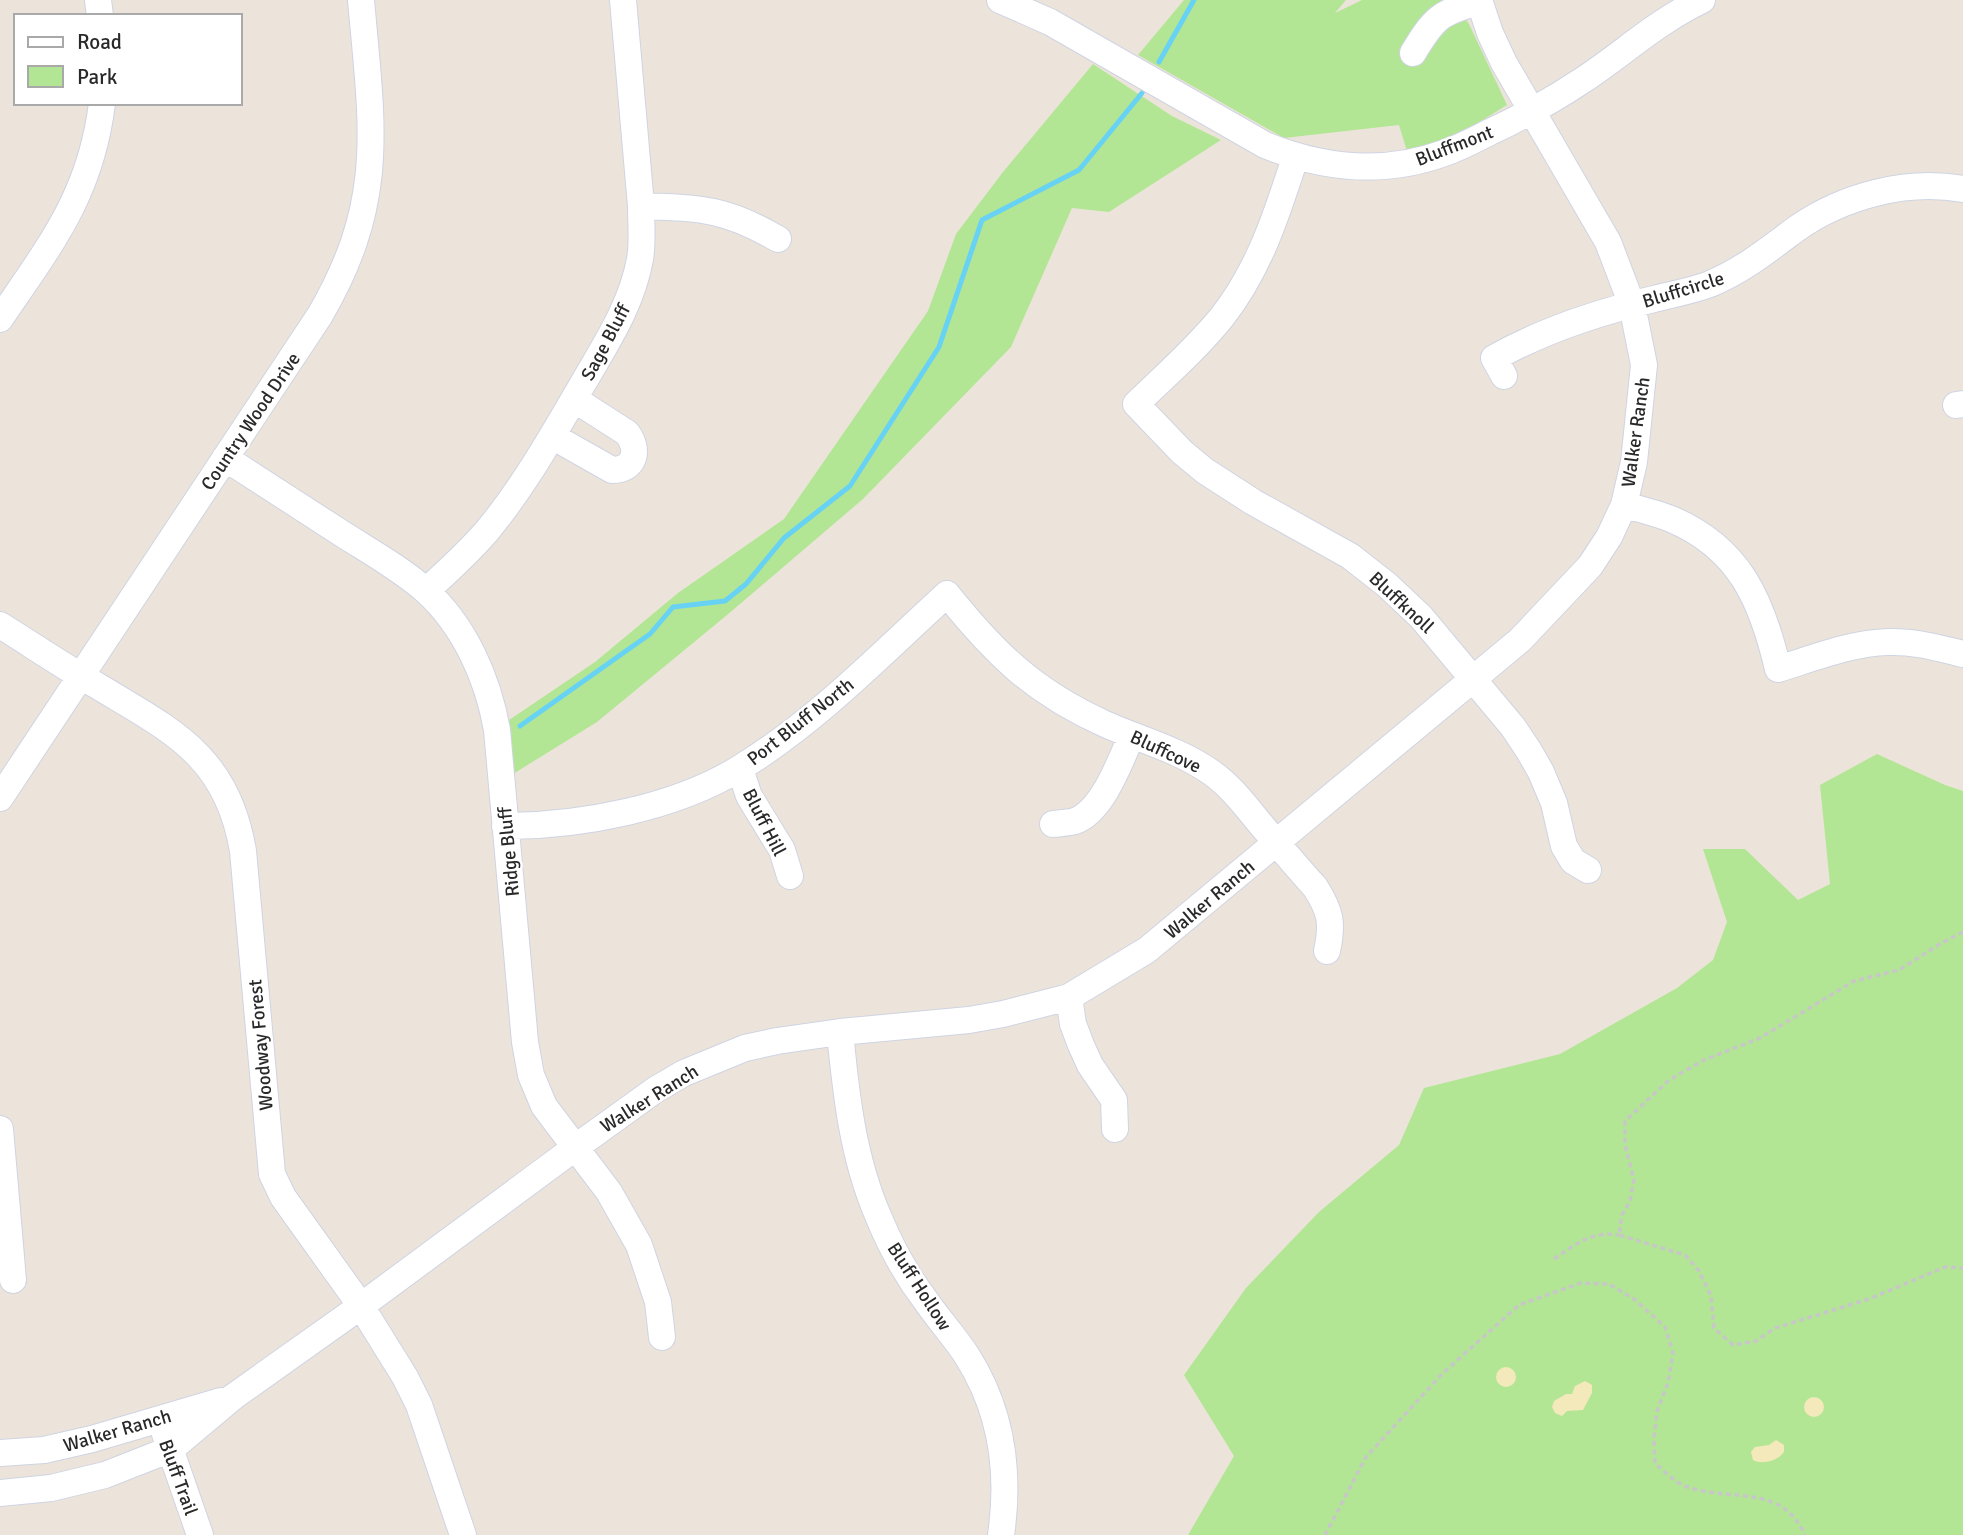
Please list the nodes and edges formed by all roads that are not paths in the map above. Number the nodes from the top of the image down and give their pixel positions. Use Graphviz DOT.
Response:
graph roads {
  1 [pos="361,0"];
  2 [pos="623,0"];
  3 [pos="1702,0"];
  4 [pos="1004,1"];
  5 [pos="1479,1"];
  6 [pos="1413,52"];
  7 [pos="102,105"];
  8 [pos="1533,112"];
  9 [pos="1295,158"];
  10 [pos="1963,189"];
  11 [pos="640,206"];
  12 [pos="778,239"];
  13 [pos="1632,305"];
  14 [pos="0,318"];
  15 [pos="1504,376"];
  16 [pos="574,399"];
  17 [pos="552,436"];
  18 [pos="225,458"];
  19 [pos="1625,505"];
  20 [pos="426,591"];
  21 [pos="947,594"];
  22 [pos="0,625"];
  23 [pos="1963,653"];
  24 [pos="81,677"];
  25 [pos="1474,679"];
  26 [pos="1132,735"];
  27 [pos="740,769"];
  28 [pos="0,798"];
  29 [pos="1053,824"];
  30 [pos="505,825"];
  31 [pos="1276,843"];
  32 [pos="1588,870"];
  33 [pos="790,876"];
  34 [pos="1327,951"];
  35 [pos="1069,997"];
  36 [pos="840,1032"];
  37 [pos="0,1129"];
  38 [pos="1115,1129"];
  39 [pos="576,1147"];
  40 [pos="13,1280"];
  41 [pos="361,1306"];
  42 [pos="662,1336"];
  43 [pos="233,1397"];
  44 [pos="158,1419"];
  45 [pos="171,1449"];
  46 [pos="0,1453"];
  47 [pos="0,1493"];
  48 [pos="200,1535"];
  49 [pos="463,1535"];
  50 [pos="1001,1535"];
  1 -- 18 [label="street, Country Wood Drive"];
  2 -- 11 [label="street, Sage Bluff"];
  3 -- 8 [label="street, Bluffmont"];
  4 -- 9 [label="street, Bluffmont"];
  5 -- 6 [label="street"];
  5 -- 8 [label="street, Walker Ranch"];
  7 -- 14 [label="street"];
  8 -- 9 [label="street, Bluffmont"];
  8 -- 13 [label="street, Walker Ranch"];
  9 -- 25 [label="street, Bluffknoll"];
  10 -- 13 [label="street, Bluffcircle"];
  11 -- 12 [label="street"];
  11 -- 16 [label="street, Sage Bluff"];
  13 -- 15 [label="street, Bluffcircle"];
  13 -- 19 [label="street, Walker Ranch"];
  16 -- 17 [label="street, Sage Bluff"];
  16 -- 17 [label="street"];
  17 -- 20 [label="street, Sage Bluff"];
  18 -- 20 [label="street, Ridge Bluff"];
  18 -- 24 [label="street, Country Wood Drive"];
  19 -- 23 [label="street"];
  19 -- 25 [label="street, Walker Ranch"];
  20 -- 30 [label="street, Ridge Bluff"];
  21 -- 26 [label="street, Bluffcove"];
  21 -- 27 [label="street, Port Bluff North"];
  22 -- 24 [label="street, Woodway Forest"];
  24 -- 28 [label="street, Country Wood Drive"];
  24 -- 41 [label="street, Woodway Forest"];
  25 -- 31 [label="street, Walker Ranch"];
  25 -- 32 [label="street, Bluffknoll"];
  26 -- 29 [label="street"];
  26 -- 31 [label="street, Bluffcove"];
  27 -- 30 [label="street, Port Bluff North"];
  27 -- 33 [label="street, Bluff Hill"];
  30 -- 39 [label="street, Ridge Bluff"];
  31 -- 34 [label="street, Bluffcove"];
  31 -- 35 [label="street, Walker Ranch"];
  35 -- 36 [label="street, Walker Ranch"];
  35 -- 38 [label="street"];
  36 -- 39 [label="street, Walker Ranch"];
  36 -- 50 [label="street, Bluff Hollow"];
  37 -- 40 [label="street"];
  39 -- 41 [label="street, Walker Ranch"];
  39 -- 42 [label="street, Ridge Bluff"];
  41 -- 43 [label="street, Walker Ranch"];
  41 -- 49 [label="street, Woodway Forest"];
  43 -- 44 [label="street, Walker Ranch"];
  43 -- 45 [label="street, Walker Ranch"];
  44 -- 45 [label="street, Bluff Trail"];
  44 -- 46 [label="street, Walker Ranch"];
  45 -- 47 [label="street, Walker Ranch"];
  45 -- 48 [label="street, Bluff Trail"];
}
